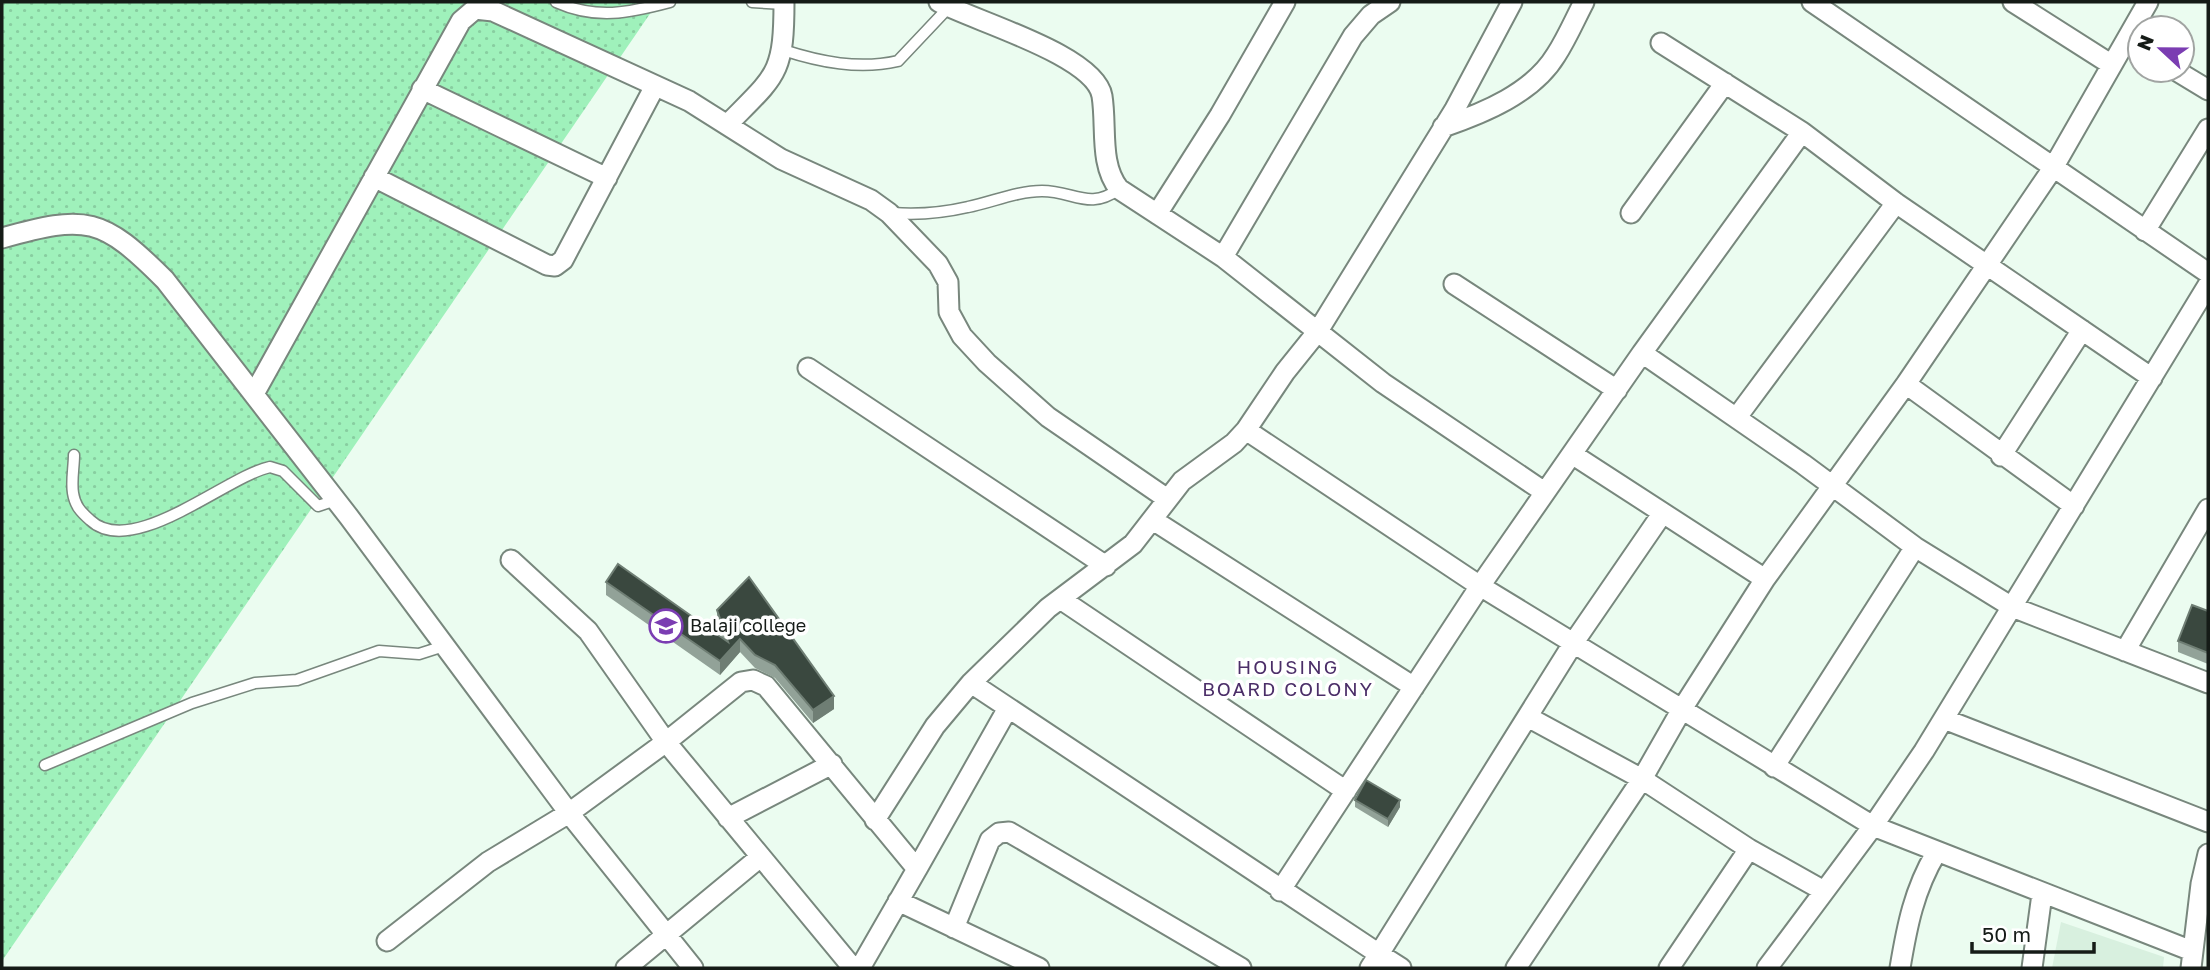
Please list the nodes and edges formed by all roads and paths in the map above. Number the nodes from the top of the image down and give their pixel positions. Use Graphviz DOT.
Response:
graph roads {
  1 [pos="556,2"];
  2 [pos="670,2"];
  3 [pos="752,2"];
  4 [pos="1285,2"];
  5 [pos="1390,2"];
  6 [pos="1512,2"];
  7 [pos="1584,2"];
  8 [pos="1812,2"];
  9 [pos="2013,2"];
  10 [pos="944,4"];
  11 [pos="787,5"];
  12 [pos="1661,43"];
  13 [pos="783,50"];
  14 [pos="2126,52"];
  15 [pos="2112,65"];
  16 [pos="1725,83"];
  17 [pos="655,86"];
  18 [pos="422,89"];
  19 [pos="727,125"];
  20 [pos="1444,127"];
  21 [pos="2208,129"];
  22 [pos="1802,132"];
  23 [pos="2053,168"];
  24 [pos="374,177"];
  25 [pos="607,178"];
  26 [pos="1119,189"];
  27 [pos="1896,203"];
  28 [pos="889,213"];
  29 [pos="1631,213"];
  30 [pos="1157,214"];
  31 [pos="2145,231"];
  32 [pos="2,238"];
  33 [pos="1223,257"];
  34 [pos="1987,267"];
  35 [pos="2208,273"];
  36 [pos="1454,284"];
  37 [pos="2208,285"];
  38 [pos="2082,330"];
  39 [pos="1318,331"];
  40 [pos="1642,353"];
  41 [pos="808,368"];
  42 [pos="2152,377"];
  43 [pos="1906,384"];
  44 [pos="1617,390"];
  45 [pos="254,394"];
  46 [pos="1737,417"];
  47 [pos="1246,430"];
  48 [pos="1572,454"];
  49 [pos="74,455"];
  50 [pos="2001,456"];
  51 [pos="1831,484"];
  52 [pos="1544,491"];
  53 [pos="1166,498"];
  54 [pos="336,500"];
  55 [pos="2074,506"];
  56 [pos="2208,509"];
  57 [pos="1662,513"];
  58 [pos="1153,520"];
  59 [pos="1915,547"];
  60 [pos="511,560"];
  61 [pos="1106,566"];
  62 [pos="1765,579"];
  63 [pos="1480,586"];
  64 [pos="1062,600"];
  65 [pos="2012,607"];
  66 [pos="1574,642"];
  67 [pos="444,646"];
  68 [pos="2125,651"];
  69 [pos="971,683"];
  70 [pos="2208,683"];
  71 [pos="1413,687"];
  72 [pos="1008,708"];
  73 [pos="1682,709"];
  74 [pos="1528,717"];
  75 [pos="1944,719"];
  76 [pos="666,742"];
  77 [pos="832,764"];
  78 [pos="45,765"];
  79 [pos="1774,767"];
  80 [pos="1642,779"];
  81 [pos="1346,791"];
  82 [pos="569,813"];
  83 [pos="728,818"];
  84 [pos="875,820"];
  85 [pos="2208,822"];
  86 [pos="1873,827"];
  87 [pos="1749,849"];
  88 [pos="1937,853"];
  89 [pos="2208,854"];
  90 [pos="759,858"];
  91 [pos="917,869"];
  92 [pos="1280,891"];
  93 [pos="1824,891"];
  94 [pos="2042,894"];
  95 [pos="898,901"];
  96 [pos="954,928"];
  97 [pos="666,933"];
  98 [pos="387,940"];
  99 [pos="2191,960"];
  100 [pos="1374,961"];
  101 [pos="626,968"];
  102 [pos="693,968"];
  103 [pos="853,968"];
  104 [pos="860,968"];
  105 [pos="1039,968"];
  106 [pos="1241,968"];
  107 [pos="1401,968"];
  108 [pos="1516,968"];
  109 [pos="1669,968"];
  110 [pos="1767,968"];
  111 [pos="1900,968"];
  112 [pos="2032,968"];
  1 -- 2 [label="lane"];
  3 -- 11 [label="lane"];
  4 -- 30 [label="street"];
  5 -- 33 [label="street"];
  6 -- 20 [label="street"];
  7 -- 20 [label="street"];
  8 -- 23 [label="street"];
  9 -- 15 [label="street"];
  10 -- 13 [label="lane"];
  10 -- 26 [label="street"];
  11 -- 13 [label="street"];
  12 -- 16 [label="street"];
  13 -- 19 [label="street"];
  14 -- 15 [label="street"];
  15 -- 23 [label="street"];
  16 -- 22 [label="street"];
  16 -- 29 [label="street"];
  17 -- 18 [label="street"];
  17 -- 19 [label="street"];
  17 -- 25 [label="street"];
  18 -- 24 [label="street"];
  18 -- 25 [label="street"];
  19 -- 28 [label="street"];
  20 -- 39 [label="street"];
  21 -- 31 [label="street"];
  22 -- 27 [label="street"];
  22 -- 40 [label="street"];
  23 -- 31 [label="street"];
  23 -- 34 [label="street"];
  24 -- 25 [label="street"];
  24 -- 45 [label="street"];
  26 -- 28 [label="lane"];
  26 -- 30 [label="street"];
  27 -- 34 [label="street"];
  27 -- 46 [label="street"];
  28 -- 53 [label="street"];
  30 -- 33 [label="street"];
  31 -- 35 [label="street"];
  32 -- 45 [label="street"];
  33 -- 39 [label="street"];
  34 -- 38 [label="street"];
  34 -- 43 [label="street"];
  36 -- 44 [label="street"];
  37 -- 42 [label="street"];
  38 -- 42 [label="street"];
  38 -- 50 [label="street"];
  39 -- 47 [label="street"];
  39 -- 52 [label="street"];
  40 -- 44 [label="street"];
  40 -- 46 [label="street"];
  41 -- 61 [label="street"];
  42 -- 55 [label="street"];
  43 -- 50 [label="street"];
  43 -- 51 [label="street"];
  44 -- 48 [label="street"];
  45 -- 54 [label="street"];
  46 -- 51 [label="street"];
  47 -- 53 [label="street"];
  47 -- 63 [label="street"];
  48 -- 52 [label="street"];
  48 -- 57 [label="street"];
  49 -- 54 [label="lane"];
  50 -- 55 [label="street"];
  51 -- 59 [label="street"];
  51 -- 62 [label="street"];
  52 -- 63 [label="street"];
  53 -- 58 [label="street"];
  54 -- 67 [label="street"];
  55 -- 65 [label="street"];
  56 -- 68 [label="street"];
  57 -- 62 [label="street"];
  57 -- 66 [label="street"];
  58 -- 61 [label="street"];
  58 -- 71 [label="street"];
  59 -- 65 [label="street"];
  59 -- 79 [label="street"];
  60 -- 76 [label="street"];
  61 -- 64 [label="street"];
  62 -- 73 [label="street"];
  63 -- 66 [label="street"];
  63 -- 71 [label="street"];
  64 -- 69 [label="street"];
  64 -- 81 [label="street"];
  65 -- 68 [label="street"];
  65 -- 75 [label="street"];
  66 -- 73 [label="street"];
  66 -- 74 [label="street"];
  67 -- 78 [label="lane"];
  67 -- 82 [label="street"];
  68 -- 70 [label="street"];
  69 -- 72 [label="street"];
  69 -- 84 [label="street"];
  71 -- 81 [label="street"];
  72 -- 91 [label="street"];
  72 -- 92 [label="street"];
  73 -- 79 [label="street"];
  73 -- 80 [label="street"];
  74 -- 80 [label="street"];
  74 -- 100 [label="street"];
  75 -- 85 [label="street"];
  75 -- 86 [label="street"];
  76 -- 77 [label="street"];
  76 -- 82 [label="street"];
  76 -- 83 [label="street"];
  77 -- 83 [label="street"];
  77 -- 84 [label="street"];
  79 -- 86 [label="street"];
  80 -- 87 [label="street"];
  80 -- 108 [label="street"];
  81 -- 92 [label="street"];
  82 -- 97 [label="street"];
  82 -- 98 [label="street"];
  83 -- 90 [label="street"];
  84 -- 91 [label="street"];
  86 -- 88 [label="street"];
  86 -- 93 [label="street"];
  87 -- 93 [label="street"];
  87 -- 109 [label="street"];
  88 -- 94 [label="street"];
  88 -- 111 [label="street"];
  89 -- 99 [label="street"];
  90 -- 97 [label="street"];
  90 -- 103 [label="street"];
  91 -- 95 [label="street"];
  92 -- 100 [label="street"];
  93 -- 110 [label="street"];
  94 -- 99 [label="street"];
  94 -- 112 [label="street"];
  95 -- 96 [label="street"];
  95 -- 104 [label="street"];
  96 -- 105 [label="street"];
  96 -- 106 [label="street"];
  97 -- 101 [label="street"];
  97 -- 102 [label="street"];
  100 -- 107 [label="street"];
}
